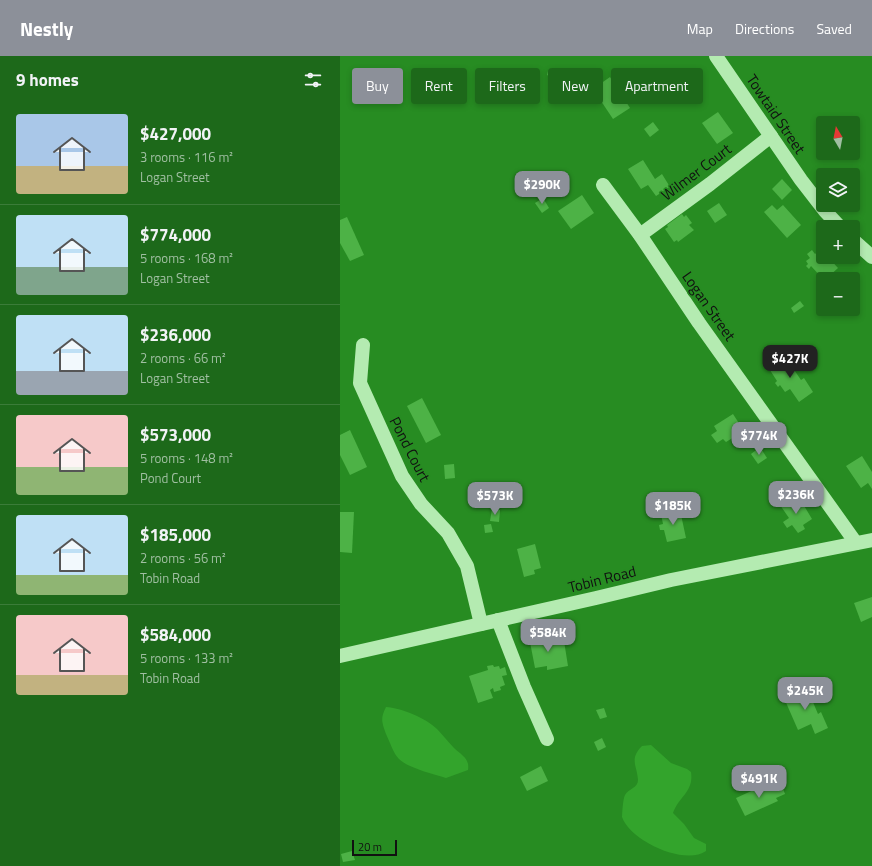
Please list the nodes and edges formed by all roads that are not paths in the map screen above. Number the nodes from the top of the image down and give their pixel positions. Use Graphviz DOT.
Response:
graph roads {
  1 [pos="716,56"];
  2 [pos="771,136"];
  3 [pos="603,185"];
  4 [pos="834,220"];
  5 [pos="640,235"];
  6 [pos="860,246"];
  7 [pos="872,257"];
  8 [pos="364,345"];
  9 [pos="872,540"];
  10 [pos="856,543"];
  11 [pos="498,620"];
  12 [pos="481,624"];
  13 [pos="340,656"];
  14 [pos="547,740"];
  1 -- 2 [label="street, Towtaid Street"];
  2 -- 4 [label="street, Towtaid Street"];
  2 -- 5 [label="street, Wilmer Court"];
  3 -- 5 [label="street, Logan Street"];
  5 -- 10 [label="street, Logan Street"];
  6 -- 7 [label="street"];
  8 -- 12 [label="street, Pond Court"];
  9 -- 10 [label="street, Tobin Road"];
  10 -- 11 [label="street, Tobin Road"];
  11 -- 12 [label="street, Tobin Road"];
  11 -- 14 [label="street"];
  12 -- 13 [label="street, Tobin Road"];
}
